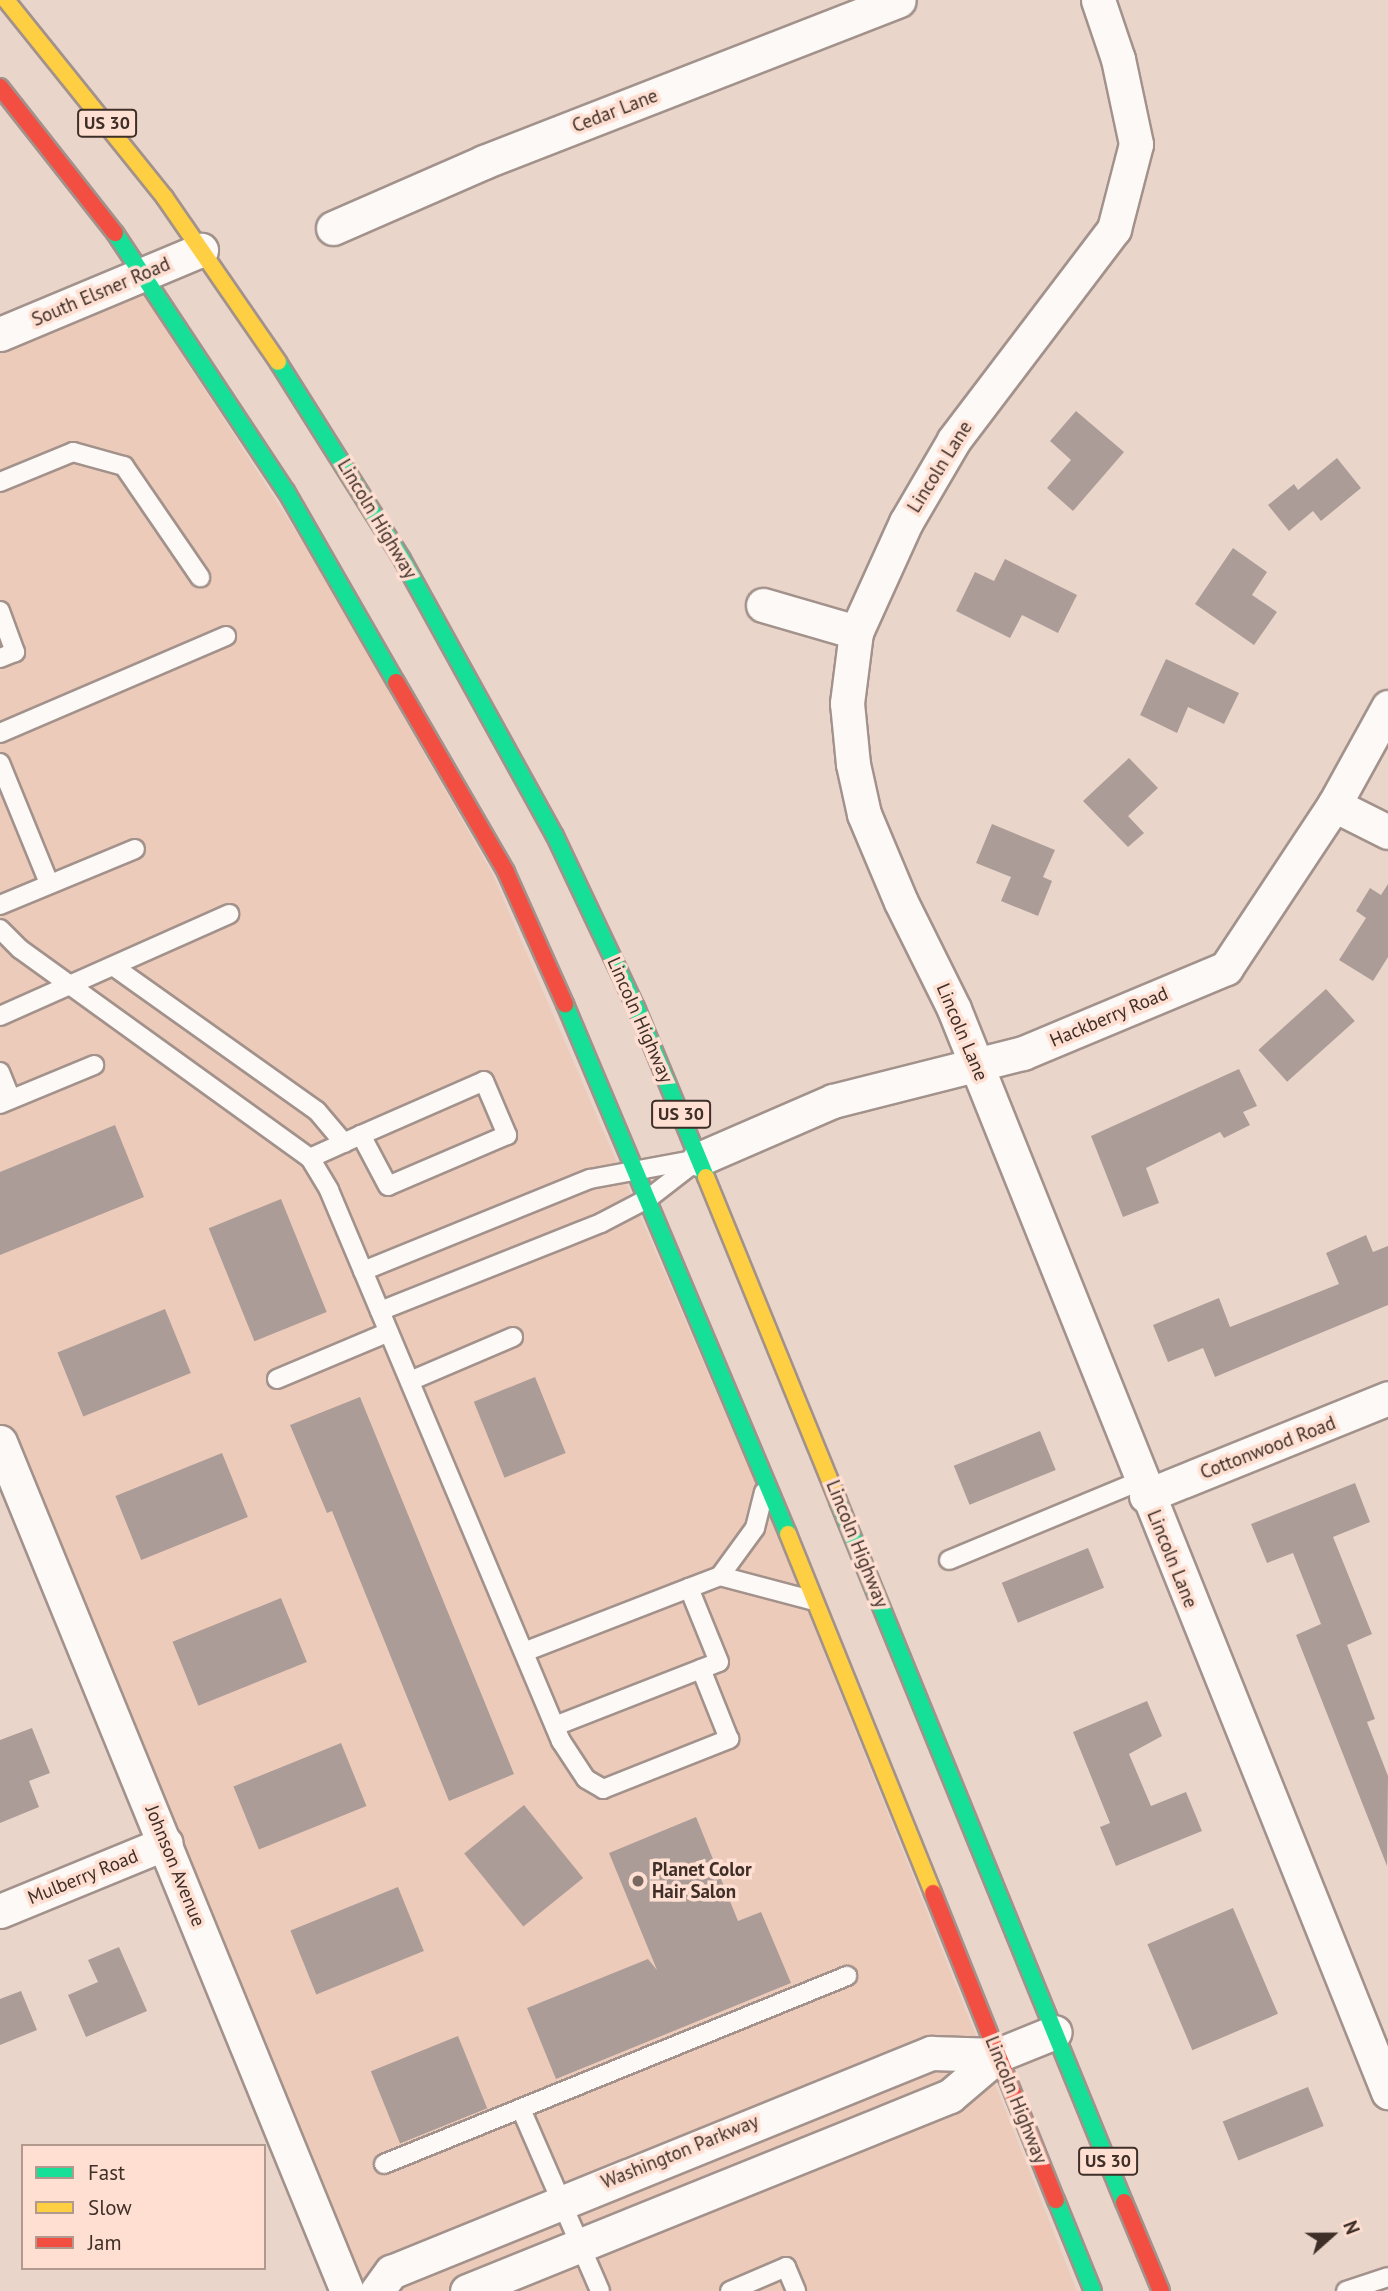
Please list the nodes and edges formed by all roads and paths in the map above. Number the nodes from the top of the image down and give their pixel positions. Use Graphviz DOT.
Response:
graph roads {
  1 [pos="6,0"];
  2 [pos="899,0"];
  3 [pos="1098,0"];
  4 [pos="0,87"];
  5 [pos="333,228"];
  6 [pos="201,250"];
  7 [pos="144,274"];
  8 [pos="0,334"];
  9 [pos="0,482"];
  10 [pos="200,577"];
  11 [pos="763,605"];
  12 [pos="0,611"];
  13 [pos="856,632"];
  14 [pos="226,636"];
  15 [pos="0,658"];
  16 [pos="1388,707"];
  17 [pos="0,733"];
  18 [pos="0,763"];
  19 [pos="1334,805"];
  20 [pos="1388,832"];
  21 [pos="135,849"];
  22 [pos="49,883"];
  23 [pos="0,905"];
  24 [pos="229,914"];
  25 [pos="0,929"];
  26 [pos="113,966"];
  27 [pos="71,985"];
  28 [pos="0,1016"];
  29 [pos="94,1065"];
  30 [pos="977,1067"];
  31 [pos="0,1072"];
  32 [pos="6,1101"];
  33 [pos="361,1135"];
  34 [pos="344,1143"];
  35 [pos="310,1158"];
  36 [pos="699,1158"];
  37 [pos="637,1170"];
  38 [pos="649,1198"];
  39 [pos="363,1271"];
  40 [pos="380,1311"];
  41 [pos="389,1332"];
  42 [pos="513,1337"];
  43 [pos="277,1378"];
  44 [pos="410,1381"];
  45 [pos="1388,1398"];
  46 [pos="0,1442"];
  47 [pos="767,1482"];
  48 [pos="1143,1489"];
  49 [pos="949,1560"];
  50 [pos="720,1576"];
  51 [pos="688,1588"];
  52 [pos="816,1601"];
  53 [pos="524,1652"];
  54 [pos="701,1669"];
  55 [pos="555,1726"];
  56 [pos="166,1843"];
  57 [pos="0,1912"];
  58 [pos="847,1976"];
  59 [pos="1055,2032"];
  60 [pos="998,2055"];
  61 [pos="1388,2092"];
  62 [pos="521,2109"];
  63 [pos="384,2164"];
  64 [pos="558,2201"];
  65 [pos="576,2245"];
  66 [pos="1388,2277"];
  67 [pos="347,2291"];
  68 [pos="377,2291"];
  69 [pos="467,2291"];
  70 [pos="600,2291"];
  71 [pos="730,2291"];
  72 [pos="796,2291"];
  73 [pos="1093,2291"];
  74 [pos="1161,2291"];
  75 [pos="1346,2291"];
  1 -- 6 [label="main road, Lincoln Highway / US 30"];
  2 -- 5 [label="street, Cedar Lane"];
  3 -- 13 [label="street, Lincoln Lane"];
  4 -- 7 [label="main road, Lincoln Highway / US 30"];
  6 -- 7 [label="street, South Elsner Road"];
  6 -- 36 [label="main road, Lincoln Highway / US 30"];
  7 -- 8 [label="street, South Elsner Road"];
  7 -- 37 [label="main road, Lincoln Highway / US 30"];
  9 -- 10 [label="lane"];
  11 -- 13 [label="street"];
  12 -- 15 [label="lane"];
  13 -- 30 [label="street, Lincoln Lane"];
  14 -- 17 [label="lane"];
  16 -- 19 [label="street, Hackberry Road"];
  18 -- 22 [label="lane"];
  19 -- 20 [label="street"];
  19 -- 30 [label="street, Hackberry Road"];
  21 -- 22 [label="lane"];
  22 -- 23 [label="lane"];
  24 -- 26 [label="lane"];
  25 -- 27 [label="lane"];
  26 -- 27 [label="lane"];
  26 -- 34 [label="lane"];
  27 -- 28 [label="lane"];
  27 -- 35 [label="lane"];
  29 -- 32 [label="lane"];
  30 -- 36 [label="street, Hackberry Road"];
  30 -- 48 [label="street, Lincoln Lane"];
  31 -- 32 [label="lane"];
  33 -- 33 [label="lane"];
  33 -- 34 [label="lane"];
  34 -- 35 [label="lane"];
  35 -- 39 [label="lane"];
  36 -- 37 [label="lane"];
  36 -- 38 [label="lane"];
  36 -- 59 [label="main road, Lincoln Highway / US 30"];
  37 -- 38 [label="main road, Lincoln Highway / US 30"];
  37 -- 39 [label="lane"];
  38 -- 40 [label="lane"];
  38 -- 47 [label="main road, Lincoln Highway / US 30"];
  39 -- 40 [label="lane"];
  40 -- 41 [label="lane"];
  41 -- 43 [label="lane"];
  41 -- 44 [label="lane"];
  42 -- 44 [label="lane"];
  44 -- 53 [label="lane"];
  45 -- 48 [label="street, Cottonwood Road"];
  46 -- 56 [label="street, Johnson Avenue"];
  47 -- 50 [label="lane"];
  47 -- 52 [label="main road, Lincoln Highway / US 30"];
  48 -- 49 [label="lane"];
  48 -- 61 [label="street, Lincoln Lane"];
  50 -- 51 [label="lane"];
  50 -- 52 [label="lane"];
  51 -- 53 [label="lane"];
  51 -- 54 [label="lane"];
  52 -- 60 [label="main road, Lincoln Highway / US 30"];
  53 -- 55 [label="lane"];
  54 -- 55 [label="lane"];
  54 -- 55 [label="lane"];
  56 -- 57 [label="street, Mulberry Road"];
  56 -- 67 [label="street, Johnson Avenue"];
  58 -- 62 [label="lane"];
  59 -- 60 [label="street, Washington Parkway"];
  59 -- 74 [label="main road, Lincoln Highway / US 30"];
  60 -- 64 [label="street, Washington Parkway"];
  60 -- 65 [label="street, Washington Parkway"];
  60 -- 73 [label="main road, Lincoln Highway / US 30"];
  62 -- 63 [label="lane"];
  62 -- 64 [label="lane"];
  64 -- 65 [label="lane"];
  64 -- 68 [label="street, Washington Parkway"];
  65 -- 69 [label="street, Washington Parkway"];
  65 -- 70 [label="lane"];
  66 -- 75 [label="lane"];
  71 -- 72 [label="lane"];
}
